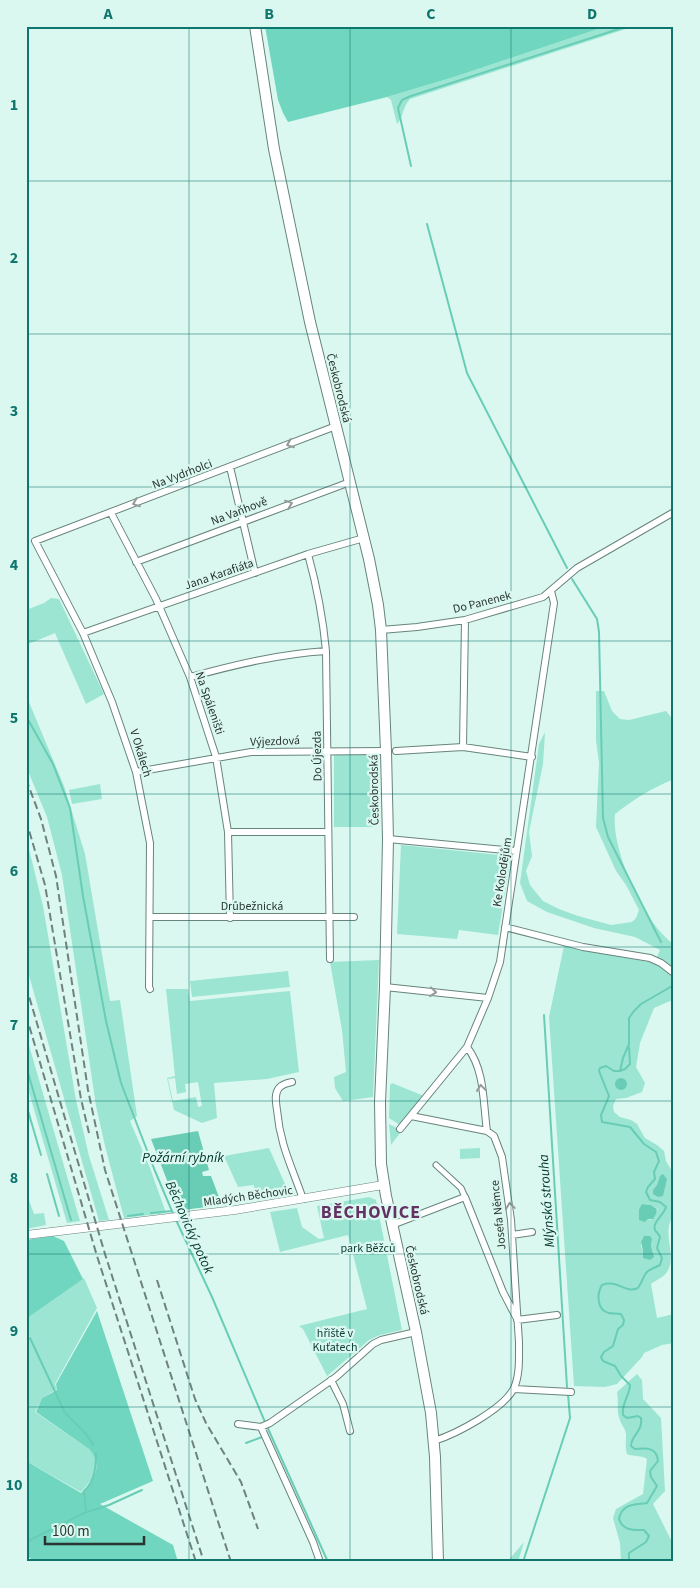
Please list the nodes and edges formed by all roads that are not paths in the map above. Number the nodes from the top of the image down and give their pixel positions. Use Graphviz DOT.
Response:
graph roads {
  1 [pos="255,26"];
  2 [pos="336,426"];
  3 [pos="230,467"];
  4 [pos="350,482"];
  5 [pos="111,512"];
  6 [pos="674,512"];
  7 [pos="243,521"];
  8 [pos="364,538"];
  9 [pos="35,541"];
  10 [pos="308,554"];
  11 [pos="136,562"];
  12 [pos="256,573"];
  13 [pos="551,591"];
  14 [pos="159,606"];
  15 [pos="465,620"];
  16 [pos="381,630"];
  17 [pos="83,633"];
  18 [pos="326,651"];
  19 [pos="190,677"];
  20 [pos="463,747"];
  21 [pos="328,751"];
  22 [pos="391,751"];
  23 [pos="216,757"];
  24 [pos="532,757"];
  25 [pos="136,772"];
  26 [pos="228,832"];
  27 [pos="328,832"];
  28 [pos="388,839"];
  29 [pos="516,851"];
  30 [pos="150,917"];
  31 [pos="329,917"];
  32 [pos="354,917"];
  33 [pos="230,918"];
  34 [pos="505,928"];
  35 [pos="330,959"];
  36 [pos="674,973"];
  37 [pos="385,987"];
  38 [pos="149,988"];
  39 [pos="488,998"];
  40 [pos="467,1047"];
  41 [pos="292,1082"];
  42 [pos="411,1116"];
  43 [pos="400,1129"];
  44 [pos="487,1131"];
  45 [pos="436,1165"];
  46 [pos="383,1184"];
  47 [pos="465,1197"];
  48 [pos="302,1199"];
  49 [pos="392,1225"];
  50 [pos="532,1232"];
  51 [pos="26,1235"];
  52 [pos="512,1235"];
  53 [pos="557,1315"];
  54 [pos="517,1320"];
  55 [pos="416,1332"];
  56 [pos="331,1380"];
  57 [pos="514,1389"];
  58 [pos="572,1392"];
  59 [pos="238,1424"];
  60 [pos="265,1425"];
  61 [pos="350,1432"];
  62 [pos="434,1442"];
  63 [pos="320,1562"];
  64 [pos="438,1562"];
  1 -- 2 [label="main road, Českobrodská"];
  2 -- 3 [label="street, Na Vydrholci, one-way"];
  2 -- 4 [label="main road, Českobrodská"];
  3 -- 5 [label="street, Na Vydrholci, one-way"];
  3 -- 7 [label="street"];
  7 -- 4 [label="street, Na Vaňhově, one-way"];
  4 -- 8 [label="main road, Českobrodská"];
  5 -- 9 [label="street, Na Vydrholci"];
  5 -- 11 [label="street, Na Spáleništi"];
  6 -- 13 [label="street, Do Panenek"];
  7 -- 11 [label="street, Na Vaňhově"];
  7 -- 12 [label="street"];
  8 -- 10 [label="street, Jana Karafiáta"];
  8 -- 16 [label="main road, Českobrodská"];
  9 -- 17 [label="street, V Okálech"];
  10 -- 12 [label="street, Jana Karafiáta"];
  10 -- 18 [label="street, Do Újezda"];
  11 -- 14 [label="street, Na Spáleništi"];
  12 -- 14 [label="street, Jana Karafiáta"];
  13 -- 15 [label="street, Do Panenek"];
  13 -- 24 [label="street, Ke Kolodějům"];
  14 -- 17 [label="street, Jana Karafiáta"];
  14 -- 19 [label="street, Na Spáleništi"];
  15 -- 16 [label="street, Do Panenek"];
  15 -- 20 [label="street"];
  16 -- 22 [label="main road, Českobrodská"];
  17 -- 25 [label="street, V Okálech"];
  18 -- 19 [label="street"];
  18 -- 21 [label="street, Do Újezda"];
  19 -- 23 [label="street, Na Spáleništi"];
  20 -- 22 [label="street, Výjezdová"];
  20 -- 24 [label="street, Výjezdová"];
  21 -- 22 [label="street, Výjezdová"];
  21 -- 23 [label="street, Výjezdová"];
  21 -- 27 [label="street, Do Újezda"];
  22 -- 28 [label="main road, Českobrodská"];
  23 -- 25 [label="street, Výjezdová"];
  23 -- 26 [label="street, Na Spáleništi"];
  24 -- 29 [label="street, Ke Kolodějům"];
  25 -- 30 [label="street, V Okálech"];
  26 -- 27 [label="street"];
  26 -- 33 [label="street, Na Spáleništi"];
  27 -- 31 [label="street, Do Újezda"];
  28 -- 29 [label="street"];
  28 -- 37 [label="main road, Českobrodská"];
  29 -- 34 [label="street, Ke Kolodějům"];
  30 -- 33 [label="street, Drůbežnická"];
  30 -- 38 [label="street, V Okálech"];
  31 -- 32 [label="street, Drůbežnická"];
  31 -- 33 [label="street, Drůbežnická"];
  31 -- 35 [label="street, Do Újezda"];
  34 -- 36 [label="street"];
  34 -- 39 [label="street, Ke Kolodějům"];
  37 -- 39 [label="street, one-way"];
  37 -- 46 [label="main road, Českobrodská"];
  39 -- 40 [label="street, Ke Kolodějům"];
  40 -- 42 [label="street, Ke Kolodějům"];
  44 -- 40 [label="street, Josefa Němce, one-way"];
  41 -- 48 [label="street"];
  42 -- 43 [label="street, Ke Kolodějům"];
  42 -- 44 [label="street"];
  52 -- 44 [label="street, Josefa Němce, one-way"];
  45 -- 47 [label="street"];
  46 -- 48 [label="street, Mladých Běchovic"];
  46 -- 49 [label="main road, Českobrodská"];
  47 -- 49 [label="street"];
  47 -- 54 [label="street"];
  48 -- 51 [label="street, Mladých Běchovic"];
  49 -- 55 [label="main road, Českobrodská"];
  50 -- 52 [label="street"];
  52 -- 54 [label="street, Josefa Němce"];
  53 -- 54 [label="street"];
  54 -- 57 [label="street, Josefa Němce"];
  55 -- 56 [label="street"];
  55 -- 62 [label="main road, Českobrodská"];
  56 -- 60 [label="street"];
  56 -- 61 [label="street"];
  57 -- 58 [label="street"];
  57 -- 62 [label="street"];
  59 -- 60 [label="street"];
  60 -- 63 [label="street"];
  62 -- 64 [label="main road, Českobrodská"];
}
